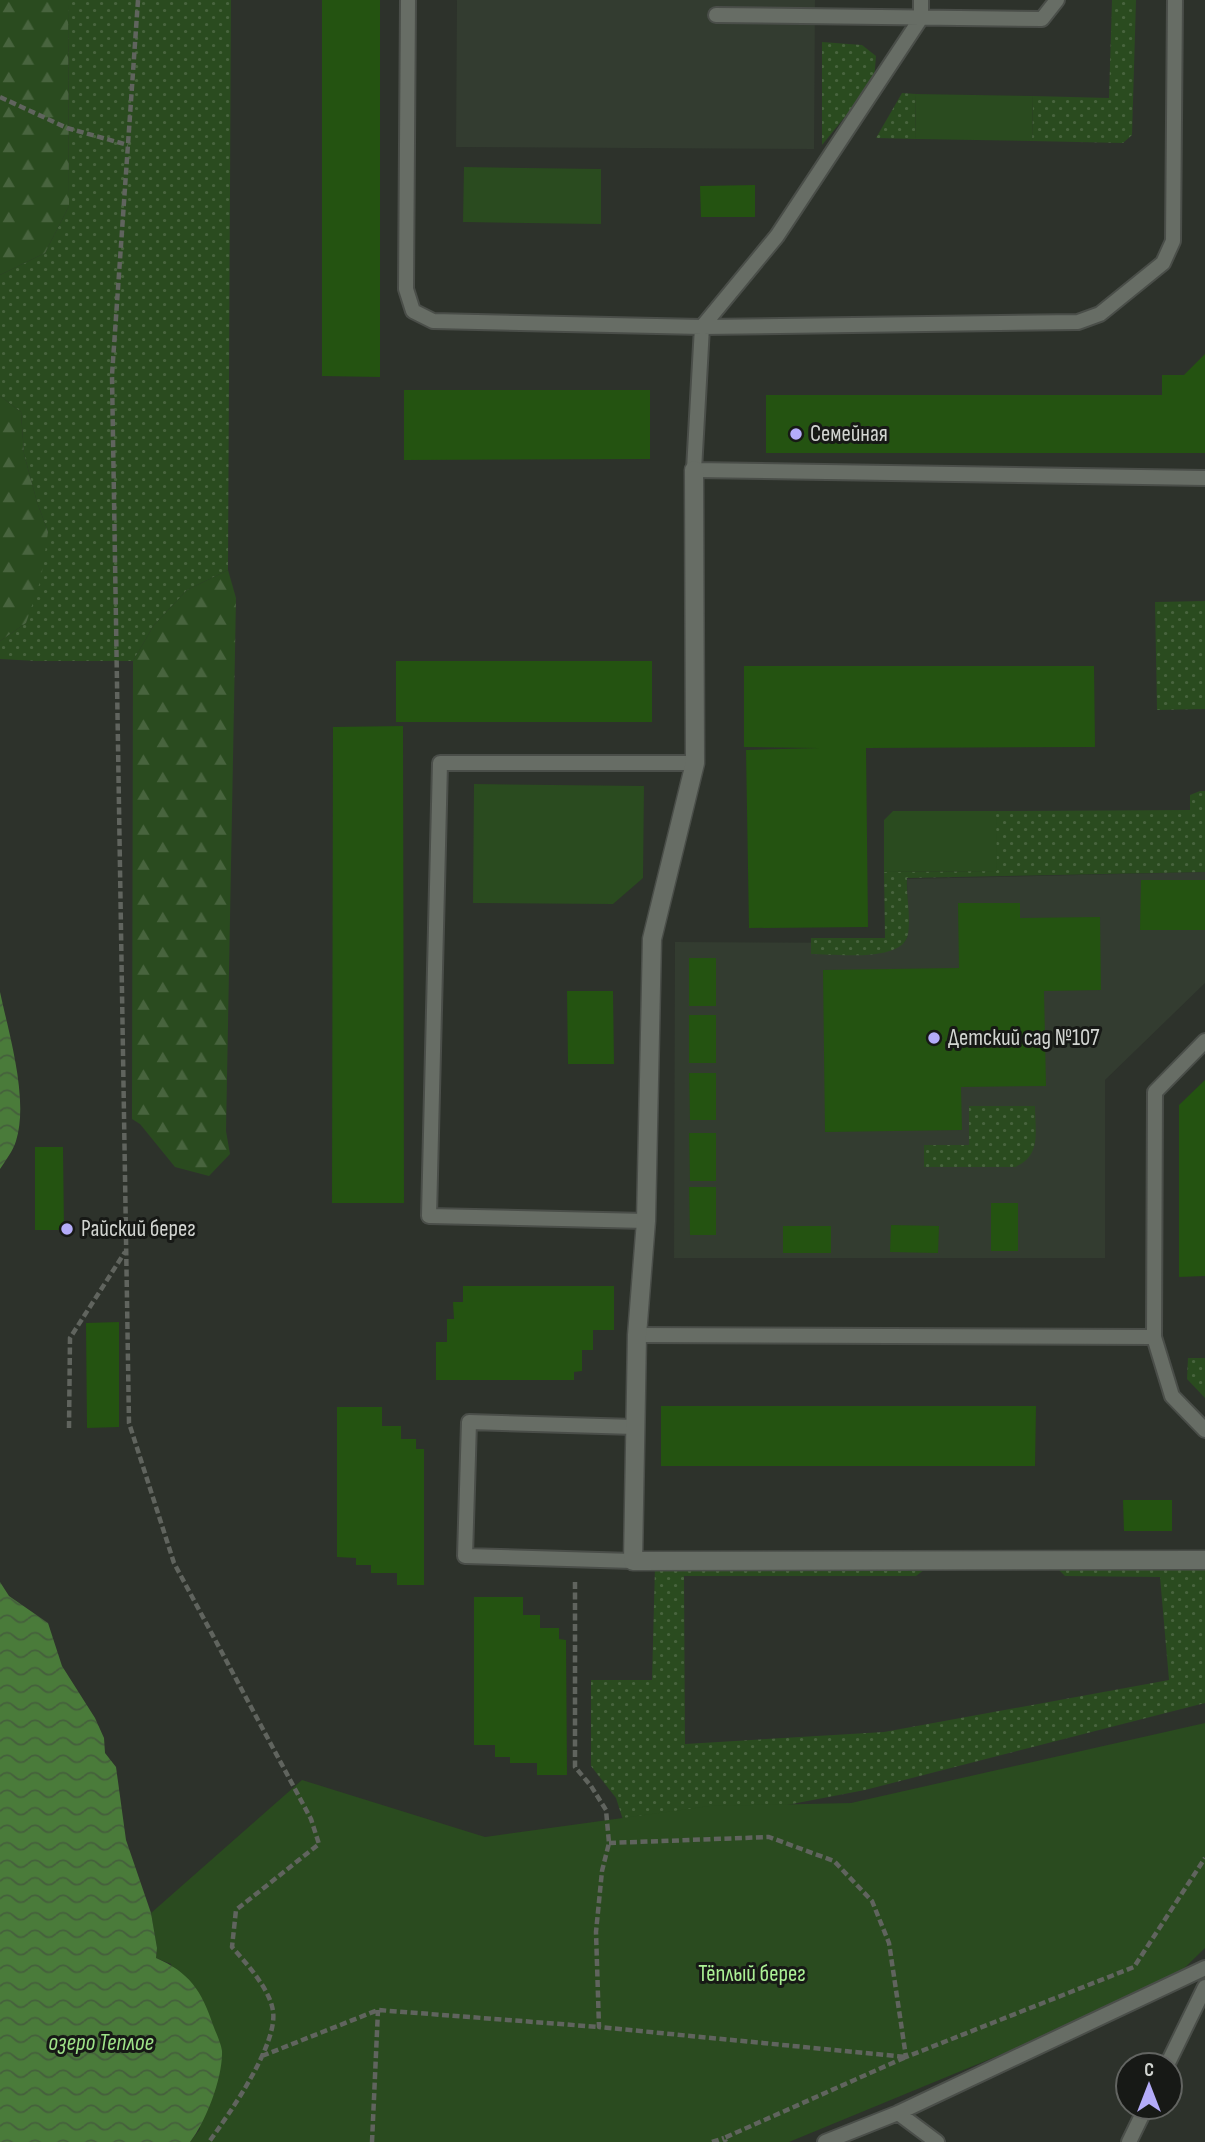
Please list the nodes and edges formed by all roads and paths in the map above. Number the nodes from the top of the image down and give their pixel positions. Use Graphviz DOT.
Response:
graph roads {
  1 [pos="138,0"];
  2 [pos="408,0"];
  3 [pos="921,0"];
  4 [pos="1057,0"];
  5 [pos="1175,0"];
  6 [pos="716,15"];
  7 [pos="921,18"];
  8 [pos="0,97"];
  9 [pos="128,145"];
  10 [pos="702,327"];
  11 [pos="694,470"];
  12 [pos="1205,478"];
  13 [pos="695,763"];
  14 [pos="1205,1041"];
  15 [pos="646,1221"];
  16 [pos="126,1251"];
  17 [pos="637,1335"];
  18 [pos="1154,1338"];
  19 [pos="635,1427"];
  20 [pos="69,1428"];
  21 [pos="1205,1430"];
  22 [pos="575,1560"];
  23 [pos="1205,1560"];
  24 [pos="633,1561"];
  25 [pos="609,1843"];
  26 [pos="1205,1858"];
  27 [pos="1205,1968"];
  28 [pos="1205,1987"];
  29 [pos="378,2010"];
  30 [pos="599,2027"];
  31 [pos="1174,2051"];
  32 [pos="261,2057"];
  33 [pos="906,2057"];
  34 [pos="898,2113"];
  35 [pos="1139,2121"];
  36 [pos="725,2140"];
  37 [pos="209,2142"];
  38 [pos="372,2142"];
  39 [pos="712,2142"];
  40 [pos="825,2142"];
  41 [pos="937,2142"];
  42 [pos="1129,2142"];
  1 -- 9 [label="path"];
  2 -- 10 [label="lane"];
  3 -- 7 [label="lane"];
  4 -- 7 [label="lane"];
  5 -- 10 [label="lane"];
  6 -- 7 [label="lane"];
  7 -- 10 [label="lane"];
  8 -- 9 [label="path"];
  9 -- 16 [label="path"];
  10 -- 11 [label="lane"];
  11 -- 12 [label="lane"];
  11 -- 13 [label="street"];
  13 -- 15 [label="street"];
  13 -- 15 [label="lane"];
  14 -- 18 [label="lane"];
  15 -- 17 [label="street"];
  16 -- 20 [label="path"];
  16 -- 32 [label="path"];
  17 -- 18 [label="lane"];
  17 -- 19 [label="street"];
  18 -- 21 [label="lane"];
  19 -- 22 [label="lane"];
  19 -- 24 [label="street"];
  22 -- 24 [label="lane"];
  22 -- 25 [label="path"];
  23 -- 24 [label="street"];
  25 -- 30 [label="path"];
  25 -- 33 [label="path"];
  26 -- 33 [label="path"];
  27 -- 34 [label="lane"];
  28 -- 31 [label="lane"];
  29 -- 30 [label="path"];
  29 -- 32 [label="path"];
  29 -- 38 [label="path"];
  30 -- 33 [label="path"];
  32 -- 37 [label="path"];
  33 -- 36 [label="path"];
  34 -- 40 [label="lane"];
  34 -- 41 [label="lane"];
  35 -- 42 [label="lane"];
  36 -- 39 [label="path"];
}
